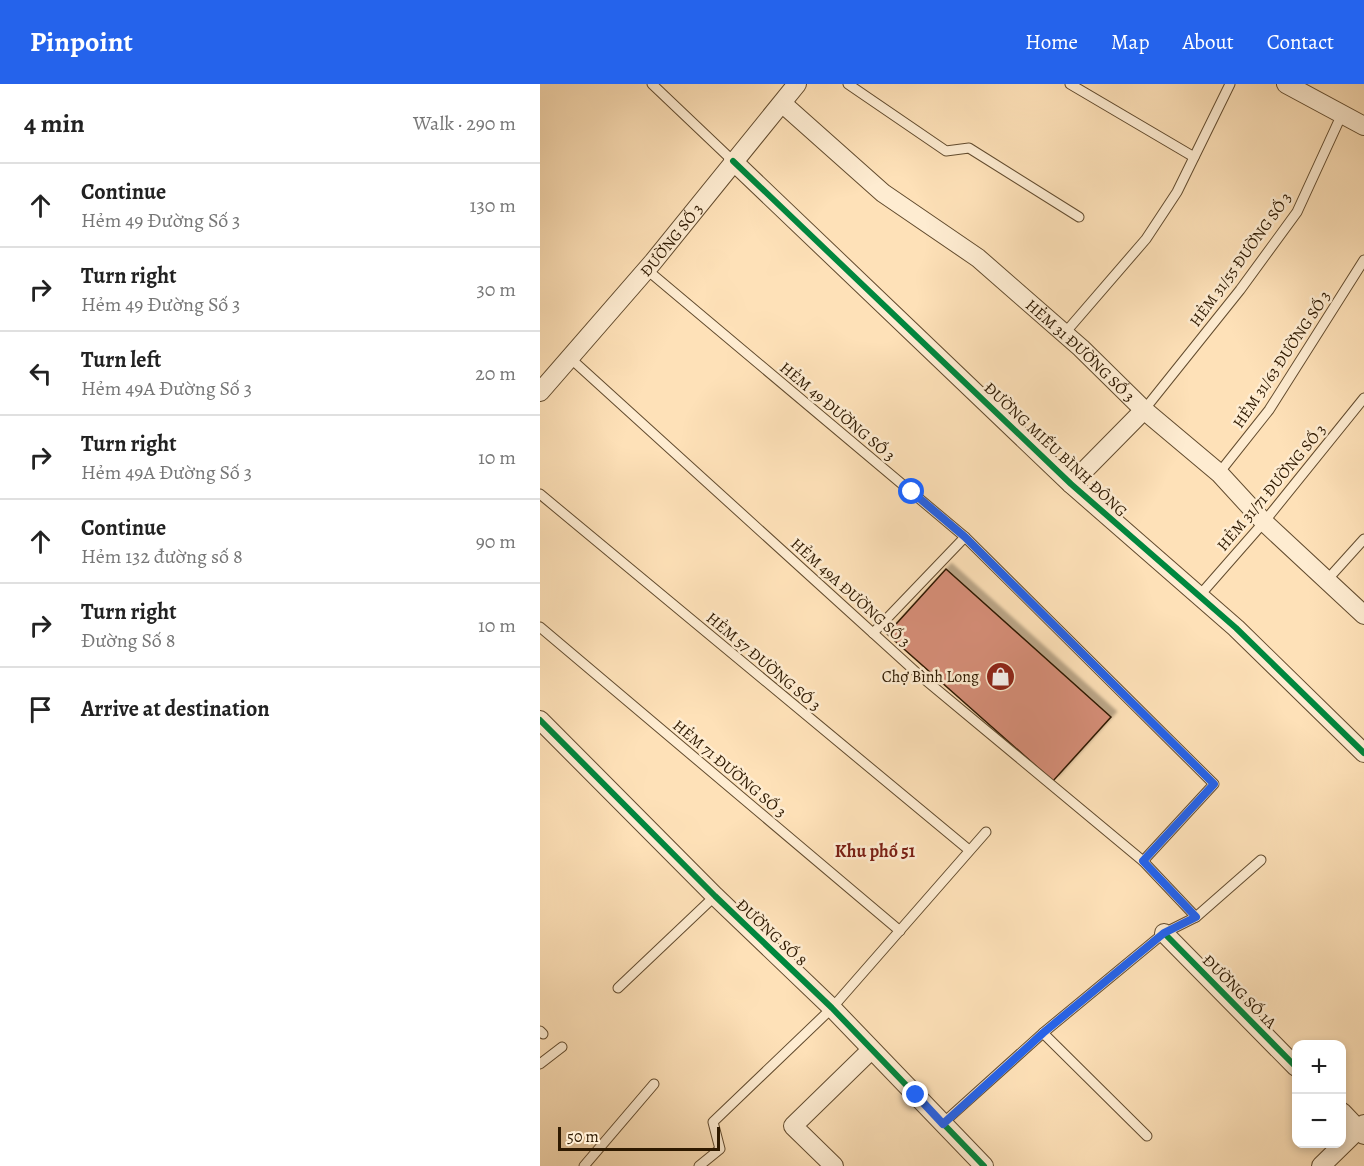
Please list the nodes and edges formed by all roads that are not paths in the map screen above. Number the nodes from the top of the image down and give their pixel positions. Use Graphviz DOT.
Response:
graph roads {
  1 [pos="652,84"];
  2 [pos="848,84"];
  3 [pos="1070,84"];
  4 [pos="1230,84"];
  5 [pos="1286,84"];
  6 [pos="795,85"];
  7 [pos="783,104"];
  8 [pos="1342,114"];
  9 [pos="1364,126"];
  10 [pos="1194,157"];
  11 [pos="733,162"];
  12 [pos="1079,217"];
  13 [pos="1364,260"];
  14 [pos="646,269"];
  15 [pos="1064,334"];
  16 [pos="569,357"];
  17 [pos="540,392"];
  18 [pos="1364,398"];
  19 [pos="1144,410"];
  20 [pos="1220,473"];
  21 [pos="1071,484"];
  22 [pos="540,494"];
  23 [pos="1264,522"];
  24 [pos="965,537"];
  25 [pos="1364,538"];
  26 [pos="1327,580"];
  27 [pos="1200,595"];
  28 [pos="1364,615"];
  29 [pos="540,627"];
  30 [pos="873,633"];
  31 [pos="540,720"];
  32 [pos="1364,753"];
  33 [pos="986,832"];
  34 [pos="969,850"];
  35 [pos="1261,860"];
  36 [pos="1143,861"];
  37 [pos="715,896"];
  38 [pos="1196,917"];
  39 [pos="900,931"];
  40 [pos="1164,933"];
  41 [pos="618,988"];
  42 [pos="832,1008"];
  43 [pos="1043,1033"];
  44 [pos="562,1047"];
  45 [pos="871,1050"];
  46 [pos="1292,1063"];
  47 [pos="540,1064"];
  48 [pos="654,1084"];
  49 [pos="1346,1116"];
  50 [pos="943,1124"];
  51 [pos="1362,1129"];
  52 [pos="1147,1136"];
  53 [pos="584,1166"];
  54 [pos="699,1166"];
  55 [pos="834,1166"];
  56 [pos="984,1166"];
  57 [pos="1321,1166"];
  1 -- 11 [label="lane"];
  2 -- 12 [label="lane"];
  3 -- 10 [label="lane"];
  4 -- 10 [label="lane"];
  5 -- 8 [label="street"];
  6 -- 7 [label="street, ĐƯỜNG SỐ 3"];
  7 -- 11 [label="street, ĐƯỜNG SỐ 3"];
  7 -- 15 [label="street, HẺM 31 ĐƯỜNG SỐ 3"];
  8 -- 9 [label="street"];
  8 -- 19 [label="lane, HẺM 31/55 ĐƯỜNG SỐ 3"];
  10 -- 15 [label="lane"];
  11 -- 14 [label="street, ĐƯỜNG SỐ 3"];
  11 -- 21 [label="street, ĐƯỜNG MIẾU BÌNH ĐÔNG"];
  13 -- 20 [label="lane, HẺM 31/63 ĐƯỜNG SỐ 3"];
  14 -- 16 [label="street, ĐƯỜNG SỐ 3"];
  14 -- 24 [label="lane, HẺM 49 ĐƯỜNG SỐ 3"];
  15 -- 19 [label="street, HẺM 31 ĐƯỜNG SỐ 3"];
  16 -- 17 [label="street, ĐƯỜNG SỐ 3"];
  16 -- 30 [label="lane, HẺM 49A ĐƯỜNG SỐ 3"];
  18 -- 23 [label="lane, HẺM 31/71 ĐƯỜNG SỐ 3"];
  19 -- 20 [label="street, HẺM 31 ĐƯỜNG SỐ 3"];
  19 -- 21 [label="street"];
  20 -- 23 [label="street, HẺM 31 ĐƯỜNG SỐ 3"];
  21 -- 27 [label="street, ĐƯỜNG MIẾU BÌNH ĐÔNG"];
  22 -- 34 [label="lane, HẺM 57 ĐƯỜNG SỐ 3"];
  23 -- 26 [label="street, HẺM 31 ĐƯỜNG SỐ 3"];
  23 -- 27 [label="lane, HẺM 31/71 ĐƯỜNG SỐ 3"];
  24 -- 30 [label="lane"];
  24 -- 36 [label="lane, HẺM 49 ĐƯỜNG SỐ 3"];
  25 -- 26 [label="lane"];
  26 -- 28 [label="street, HẺM 31 ĐƯỜNG SỐ 3"];
  27 -- 32 [label="street, ĐƯỜNG MIẾU BÌNH ĐÔNG"];
  29 -- 39 [label="lane, HẺM 71 ĐƯỜNG SỐ 3"];
  30 -- 36 [label="lane, HẺM 49A ĐƯỜNG SỐ 3"];
  31 -- 37 [label="street, ĐƯỜNG SỐ 8"];
  33 -- 34 [label="lane"];
  34 -- 39 [label="lane"];
  35 -- 38 [label="lane"];
  36 -- 38 [label="lane, HẺM 49A ĐƯỜNG SỐ 3"];
  37 -- 41 [label="lane"];
  37 -- 42 [label="street, ĐƯỜNG SỐ 8"];
  38 -- 40 [label="lane"];
  39 -- 42 [label="lane"];
  40 -- 43 [label="lane"];
  40 -- 46 [label="street, ĐƯỜNG SỐ 1A"];
  42 -- 45 [label="street, ĐƯỜNG SỐ 8"];
  42 -- 54 [label="lane"];
  43 -- 50 [label="lane"];
  43 -- 52 [label="lane"];
  44 -- 47 [label="lane"];
  45 -- 50 [label="street, ĐƯỜNG SỐ 8"];
  45 -- 55 [label="street"];
  48 -- 53 [label="lane"];
  49 -- 51 [label="street"];
  50 -- 56 [label="street, ĐƯỜNG SỐ 8"];
  51 -- 57 [label="street"];
}
